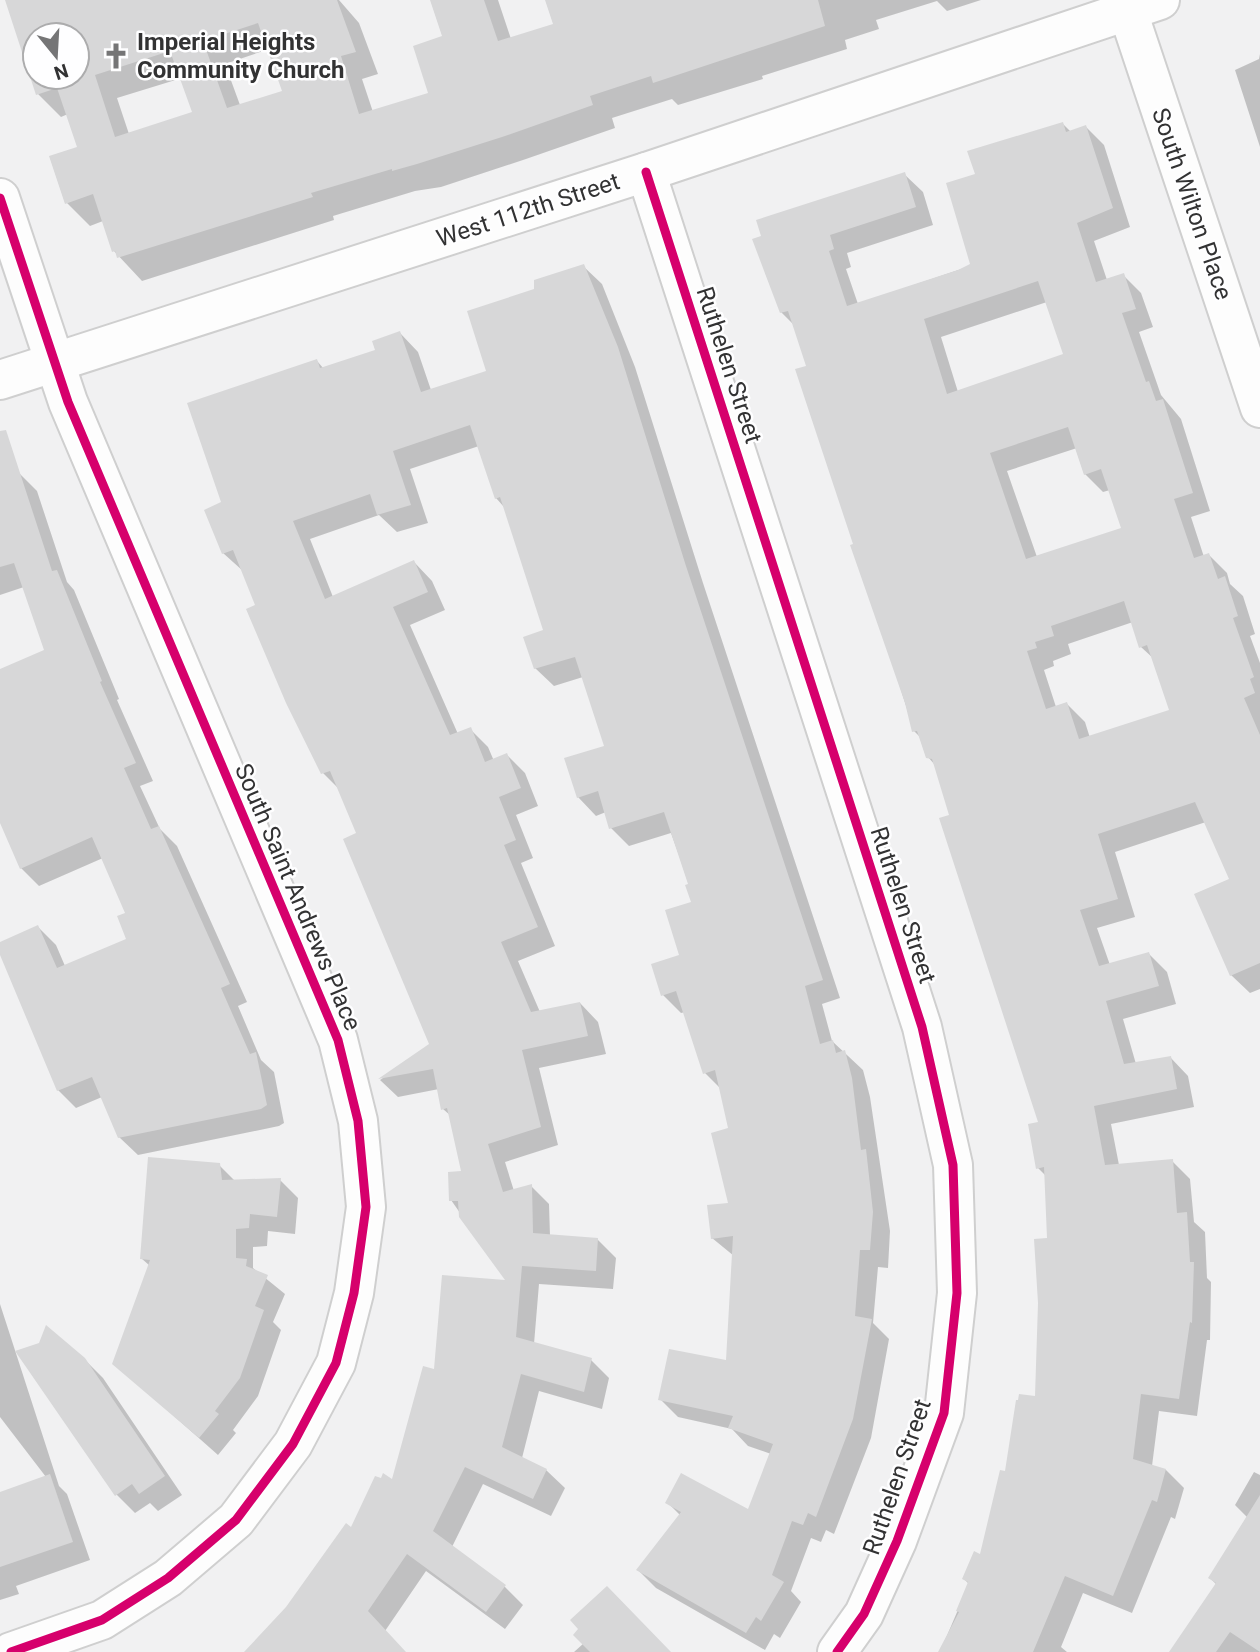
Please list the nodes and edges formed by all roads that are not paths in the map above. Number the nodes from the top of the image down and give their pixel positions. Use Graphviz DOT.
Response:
graph roads {
  1 [pos="1137,3"];
  2 [pos="646,172"];
  3 [pos="0,198"];
  4 [pos="55,361"];
  5 [pos="0,380"];
  6 [pos="1260,408"];
  7 [pos="10,1652"];
  8 [pos="837,1652"];
  1 -- 2 [label="street, West 112th Street"];
  1 -- 6 [label="street, South Wilton Place"];
  2 -- 4 [label="street, West 112th Street"];
  2 -- 8 [label="street, Ruthelen Street"];
  3 -- 4 [label="street, South Saint Andrews Place"];
  4 -- 5 [label="street, West 112th Street"];
  4 -- 7 [label="street, South Saint Andrews Place"];
}
